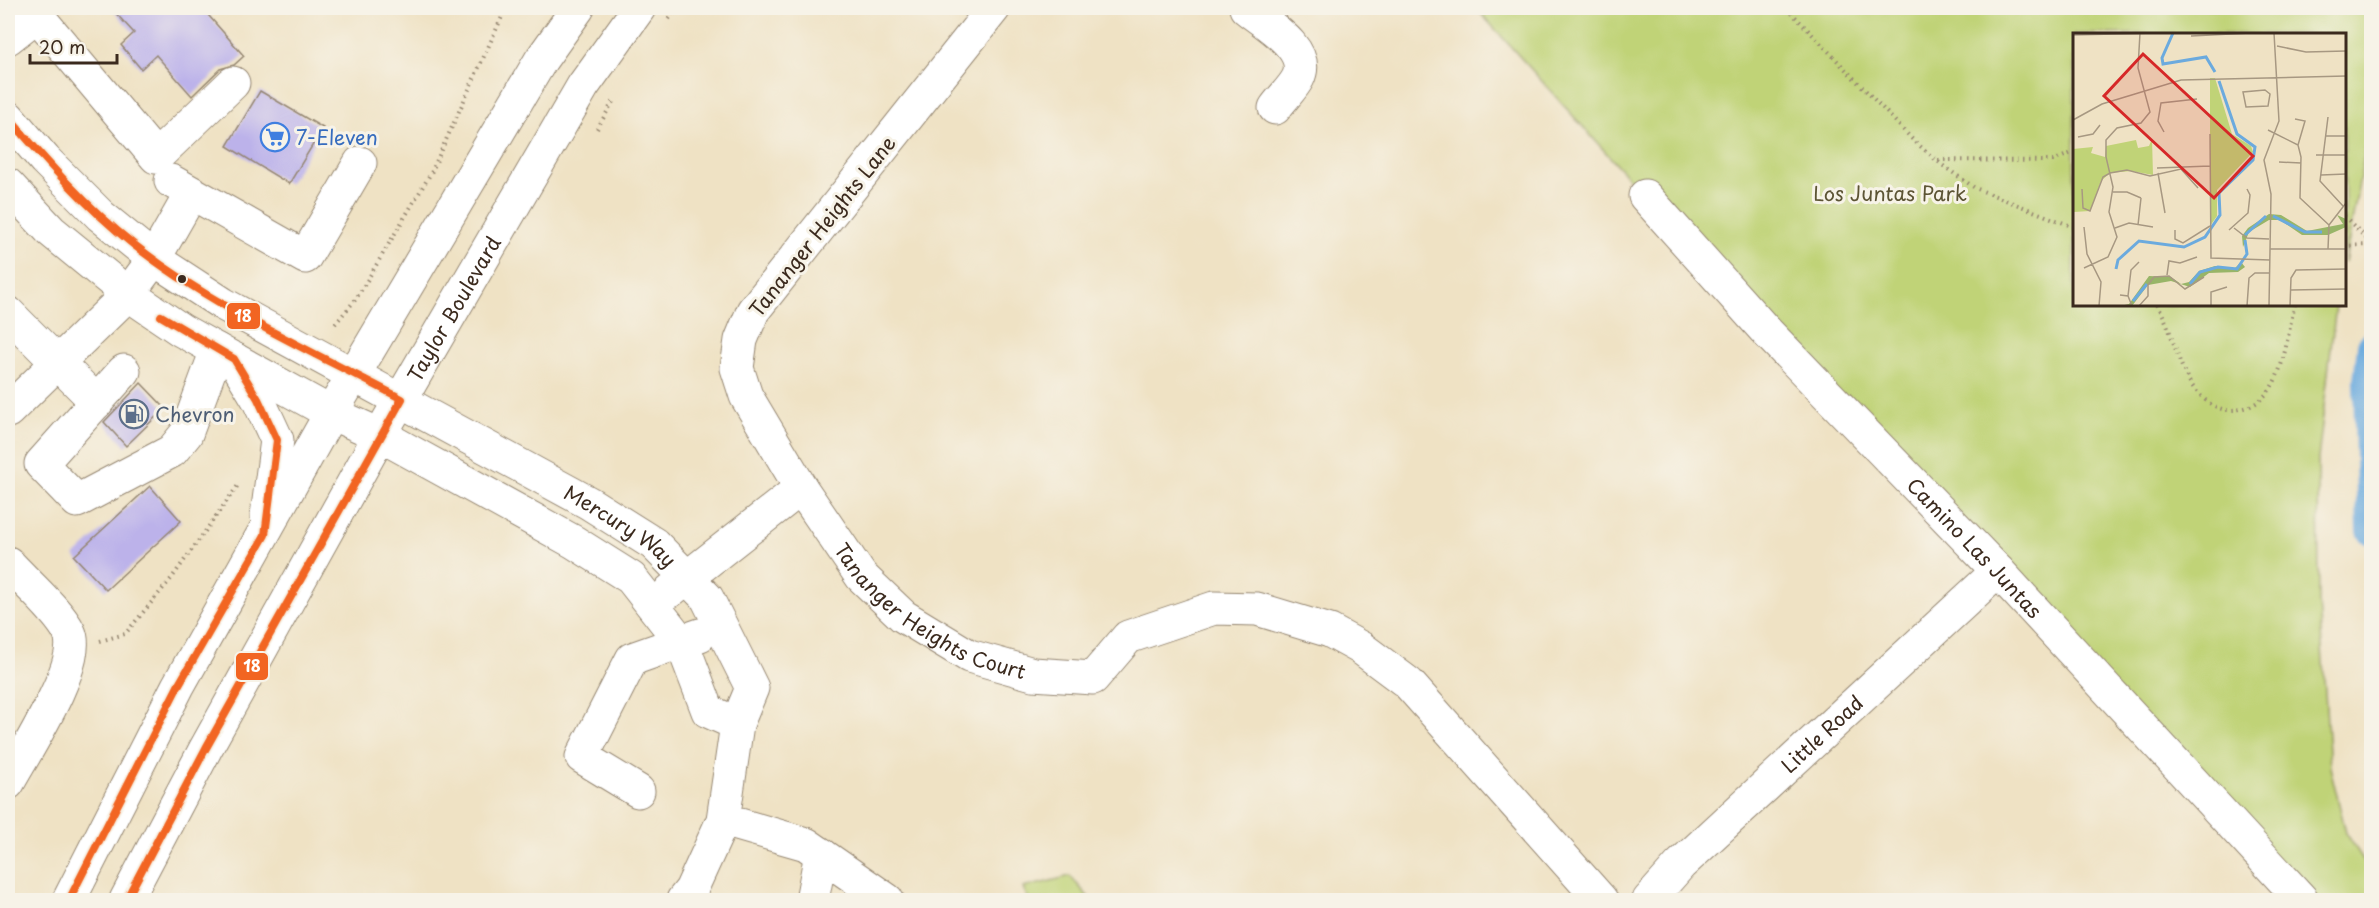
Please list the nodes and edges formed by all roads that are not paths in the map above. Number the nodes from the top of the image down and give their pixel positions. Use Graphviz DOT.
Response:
graph roads {
  1 [pos="578,8"];
  2 [pos="639,8"];
  3 [pos="994,8"];
  4 [pos="1246,8"];
  5 [pos="34,11"];
  6 [pos="8,38"];
  7 [pos="233,83"];
  8 [pos="1275,108"];
  9 [pos="8,117"];
  10 [pos="360,163"];
  11 [pos="8,185"];
  12 [pos="1645,196"];
  13 [pos="154,259"];
  14 [pos="128,294"];
  15 [pos="8,313"];
  16 [pos="225,354"];
  17 [pos="58,365"];
  18 [pos="124,371"];
  19 [pos="355,373"];
  20 [pos="402,399"];
  21 [pos="97,402"];
  22 [pos="8,411"];
  23 [pos="331,413"];
  24 [pos="380,435"];
  25 [pos="801,488"];
  26 [pos="265,535"];
  27 [pos="8,563"];
  28 [pos="1998,571"];
  29 [pos="686,577"];
  30 [pos="653,606"];
  31 [pos="721,625"];
  32 [pos="682,643"];
  33 [pos="737,724"];
  34 [pos="8,783"];
  35 [pos="638,791"];
  36 [pos="723,820"];
  37 [pos="821,854"];
  38 [pos="69,900"];
  39 [pos="126,900"];
  40 [pos="683,900"];
  41 [pos="812,900"];
  42 [pos="887,900"];
  43 [pos="1601,900"];
  44 [pos="1649,900"];
  45 [pos="2302,900"];
  1 -- 19 [label="street"];
  2 -- 20 [label="street, Taylor Boulevard"];
  3 -- 25 [label="street, Tananger Heights Lane"];
  4 -- 8 [label="street"];
  5 -- 6 [label="street"];
  5 -- 7 [label="street"];
  9 -- 13 [label="street, Mercury Way"];
  10 -- 13 [label="street"];
  11 -- 14 [label="street, Mercury Way"];
  12 -- 28 [label="street, Camino Las Juntas"];
  13 -- 14 [label="street"];
  13 -- 19 [label="street, Mercury Way"];
  14 -- 16 [label="street, Mercury Way"];
  14 -- 17 [label="street"];
  15 -- 17 [label="street"];
  16 -- 21 [label="street"];
  16 -- 23 [label="street, Mercury Way"];
  16 -- 26 [label="street"];
  17 -- 21 [label="street"];
  17 -- 22 [label="street"];
  18 -- 21 [label="street"];
  19 -- 20 [label="street, Mercury Way"];
  19 -- 23 [label="street"];
  20 -- 24 [label="street, Taylor Boulevard"];
  20 -- 29 [label="street, Mercury Way"];
  23 -- 24 [label="street, Mercury Way"];
  23 -- 26 [label="street"];
  24 -- 30 [label="street, Mercury Way"];
  24 -- 39 [label="street, Taylor Boulevard"];
  25 -- 29 [label="street"];
  25 -- 43 [label="street, Tananger Heights Court"];
  26 -- 38 [label="street"];
  27 -- 34 [label="street"];
  28 -- 44 [label="street, Little Road"];
  28 -- 45 [label="street, Camino Las Juntas"];
  29 -- 30 [label="street"];
  29 -- 31 [label="street, Mercury Way"];
  30 -- 32 [label="street, Mercury Way"];
  31 -- 32 [label="street"];
  31 -- 33 [label="street, Mercury Way"];
  32 -- 33 [label="street, Mercury Way"];
  32 -- 35 [label="street"];
  33 -- 36 [label="street, Mercury Way"];
  36 -- 37 [label="street"];
  36 -- 40 [label="street, Mercury Way"];
  37 -- 41 [label="street"];
  37 -- 42 [label="street"];
}
